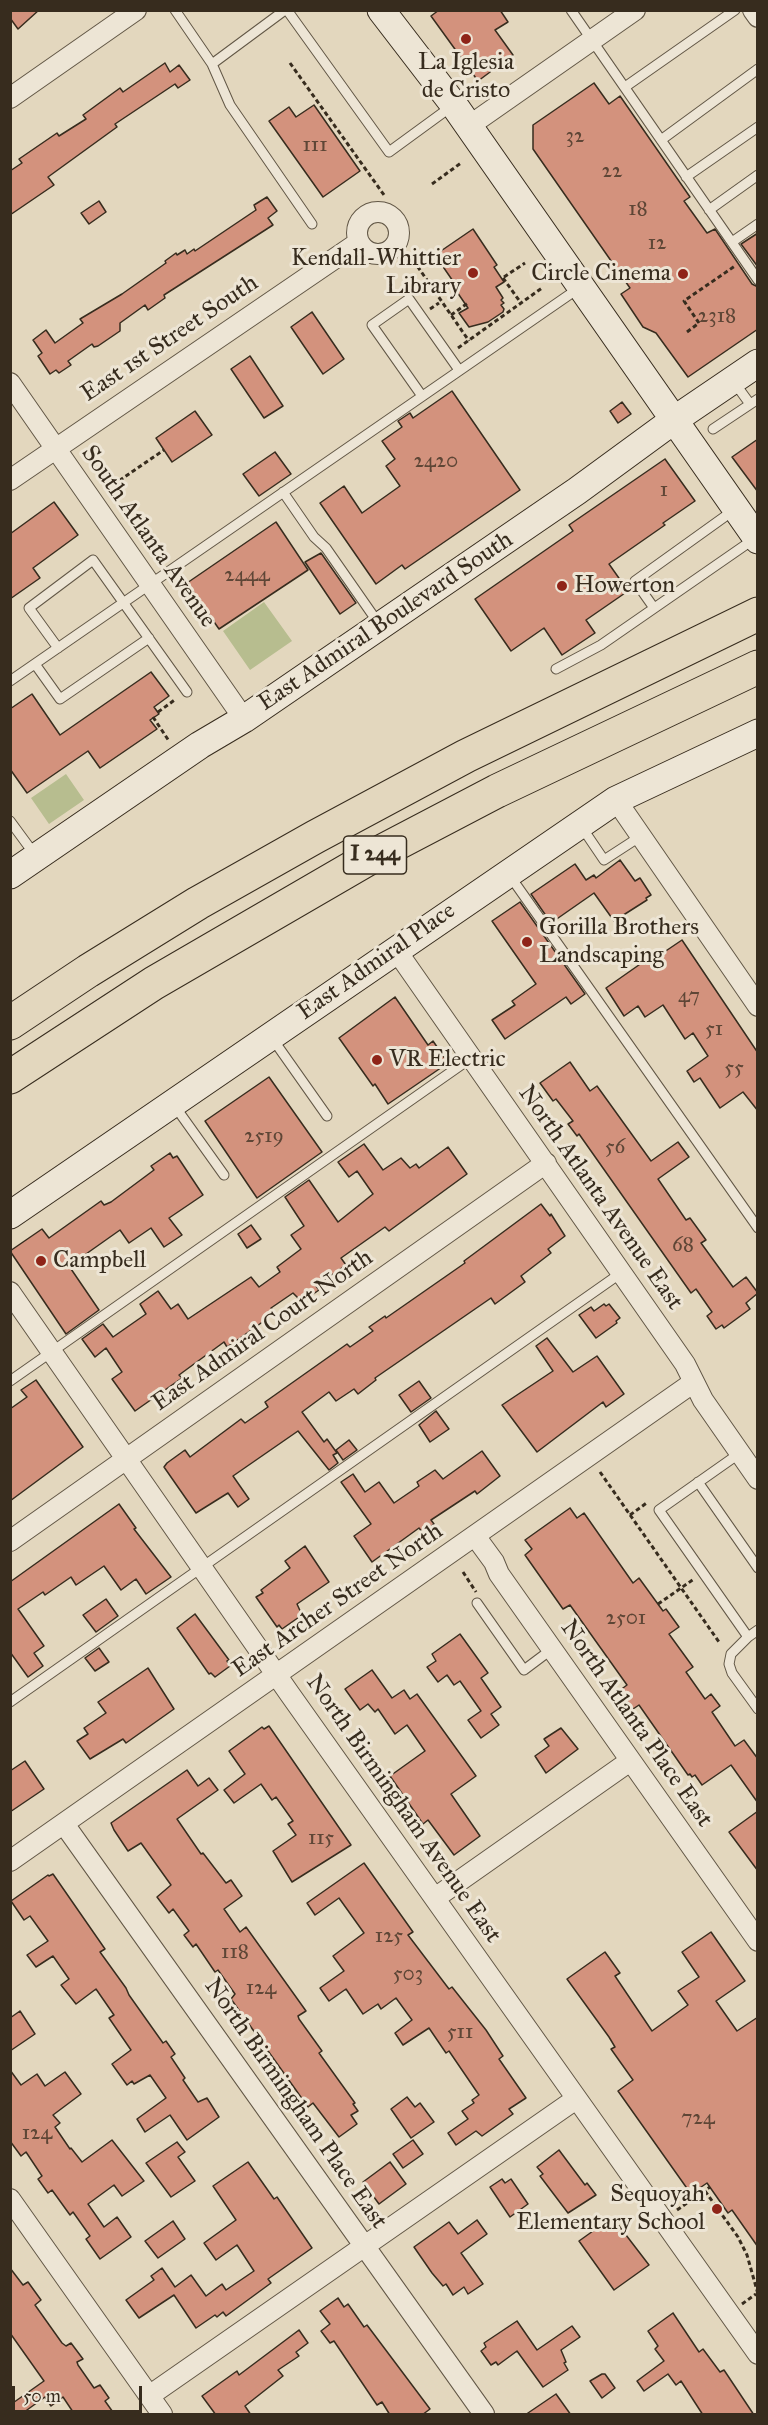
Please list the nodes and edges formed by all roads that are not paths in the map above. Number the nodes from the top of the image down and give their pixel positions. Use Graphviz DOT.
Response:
graph roads {
  1 [pos="136,10"];
  2 [pos="175,10"];
  3 [pos="286,10"];
  4 [pos="571,10"];
  5 [pos="635,10"];
  6 [pos="735,10"];
  7 [pos="753,10"];
  8 [pos="381,11"];
  9 [pos="758,17"];
  10 [pos="592,40"];
  11 [pos="212,64"];
  12 [pos="758,69"];
  13 [pos="625,87"];
  14 [pos="10,98"];
  15 [pos="461,115"];
  16 [pos="758,127"];
  17 [pos="661,140"];
  18 [pos="758,175"];
  19 [pos="686,177"];
  20 [pos="710,210"];
  21 [pos="312,224"];
  22 [pos="758,224"];
  23 [pos="359,242"];
  24 [pos="732,242"];
  25 [pos="758,280"];
  26 [pos="581,286"];
  27 [pos="758,363"];
  28 [pos="459,370"];
  29 [pos="733,380"];
  30 [pos="10,383"];
  31 [pos="422,396"];
  32 [pos="754,401"];
  33 [pos="674,420"];
  34 [pos="713,429"];
  35 [pos="55,448"];
  36 [pos="10,480"];
  37 [pos="283,492"];
  38 [pos="735,508"];
  39 [pos="757,539"];
  40 [pos="150,584"];
  41 [pos="123,602"];
  42 [pos="654,608"];
  43 [pos="758,615"];
  44 [pos="379,624"];
  45 [pos="148,638"];
  46 [pos="58,648"];
  47 [pos="34,664"];
  48 [pos="758,667"];
  49 [pos="556,669"];
  50 [pos="10,681"];
  51 [pos="187,692"];
  52 [pos="244,719"];
  53 [pos="758,733"];
  54 [pos="616,800"];
  55 [pos="10,821"];
  56 [pos="580,824"];
  57 [pos="641,836"];
  58 [pos="37,857"];
  59 [pos="507,873"];
  60 [pos="10,875"];
  61 [pos="396,950"];
  62 [pos="758,1006"];
  63 [pos="10,1023"];
  64 [pos="271,1036"];
  65 [pos="471,1058"];
  66 [pos="10,1077"];
  67 [pos="173,1103"];
  68 [pos="327,1116"];
  69 [pos="546,1163"];
  70 [pos="224,1175"];
  71 [pos="10,1215"];
  72 [pos="758,1228"];
  73 [pos="621,1273"];
  74 [pos="10,1292"];
  75 [pos="52,1352"];
  76 [pos="10,1382"];
  77 [pos="694,1382"];
  78 [pos="740,1453"];
  79 [pos="126,1459"];
  80 [pos="758,1479"];
  81 [pos="698,1482"];
  82 [pos="475,1536"];
  83 [pos="10,1541"];
  84 [pos="201,1567"];
  85 [pos="758,1568"];
  86 [pos="477,1603"];
  87 [pos="758,1630"];
  88 [pos="748,1637"];
  89 [pos="552,1649"];
  90 [pos="277,1676"];
  91 [pos="10,1702"];
  92 [pos="758,1709"];
  93 [pos="630,1761"];
  94 [pos="64,1824"];
  95 [pos="10,1861"];
  96 [pos="435,1898"];
  97 [pos="758,1941"];
  98 [pos="576,2099"];
  99 [pos="10,2199"];
  100 [pos="365,2246"];
  101 [pos="758,2354"];
  102 [pos="149,2396"];
  103 [pos="162,2415"];
  104 [pos="484,2415"];
  1 -- 14 [label="street"];
  2 -- 11 [label="lane"];
  3 -- 11 [label="lane"];
  3 -- 15 [label="lane"];
  4 -- 10 [label="lane"];
  5 -- 10 [label="street"];
  6 -- 13 [label="lane"];
  7 -- 9 [label="street"];
  8 -- 15 [label="main road"];
  10 -- 13 [label="lane"];
  10 -- 15 [label="street"];
  11 -- 21 [label="lane"];
  12 -- 17 [label="lane"];
  13 -- 17 [label="lane"];
  15 -- 26 [label="main road"];
  16 -- 19 [label="lane"];
  17 -- 19 [label="lane"];
  18 -- 20 [label="lane"];
  19 -- 20 [label="lane"];
  20 -- 24 [label="lane"];
  22 -- 24 [label="lane"];
  23 -- 35 [label="street, East 1st Street South"];
  24 -- 25 [label="lane"];
  26 -- 28 [label="lane"];
  26 -- 33 [label="main road"];
  27 -- 29 [label="main road, East Admiral Boulevard South"];
  28 -- 31 [label="lane"];
  28 -- 31 [label="lane"];
  29 -- 32 [label="lane"];
  29 -- 33 [label="main road, East Admiral Boulevard South"];
  30 -- 35 [label="street, South Atlanta Avenue"];
  31 -- 37 [label="lane"];
  32 -- 34 [label="lane"];
  33 -- 38 [label="main road"];
  33 -- 44 [label="main road, East Admiral Boulevard South"];
  35 -- 36 [label="street, East 1st Street South"];
  35 -- 40 [label="street, South Atlanta Avenue"];
  37 -- 40 [label="lane"];
  37 -- 44 [label="lane"];
  38 -- 39 [label="main road"];
  38 -- 42 [label="lane"];
  39 -- 42 [label="lane"];
  40 -- 41 [label="lane"];
  40 -- 52 [label="street, South Atlanta Avenue"];
  41 -- 45 [label="lane"];
  41 -- 46 [label="lane"];
  41 -- 46 [label="lane"];
  42 -- 49 [label="lane"];
  43 -- 63 [label="highway, I 244"];
  44 -- 52 [label="main road, East Admiral Boulevard South"];
  45 -- 47 [label="lane"];
  45 -- 51 [label="lane"];
  46 -- 47 [label="lane"];
  47 -- 50 [label="lane"];
  48 -- 66 [label="highway, I 244"];
  52 -- 58 [label="main road, East Admiral Boulevard South"];
  53 -- 54 [label="main road, East Admiral Place"];
  54 -- 56 [label="main road, East Admiral Place"];
  54 -- 57 [label="street"];
  55 -- 58 [label="lane"];
  56 -- 57 [label="lane"];
  56 -- 59 [label="main road, East Admiral Place"];
  57 -- 62 [label="street"];
  58 -- 60 [label="main road, East Admiral Boulevard South"];
  59 -- 61 [label="main road, East Admiral Place"];
  59 -- 72 [label="lane"];
  61 -- 64 [label="main road, East Admiral Place"];
  61 -- 65 [label="street, North Atlanta Avenue East"];
  64 -- 67 [label="main road, East Admiral Place"];
  64 -- 68 [label="lane"];
  65 -- 69 [label="street, North Atlanta Avenue East"];
  65 -- 75 [label="lane"];
  67 -- 70 [label="lane"];
  67 -- 71 [label="main road, East Admiral Place"];
  69 -- 73 [label="street, North Atlanta Avenue East"];
  69 -- 79 [label="street, East Admiral Court North"];
  73 -- 77 [label="street, North Atlanta Avenue East"];
  73 -- 84 [label="lane"];
  74 -- 75 [label="street, North Birmingham Avenue East"];
  75 -- 76 [label="lane"];
  75 -- 79 [label="street, North Birmingham Avenue East"];
  77 -- 78 [label="street, North Atlanta Avenue East"];
  77 -- 82 [label="street, East Archer Street North"];
  78 -- 80 [label="street, North Atlanta Avenue East"];
  78 -- 81 [label="lane"];
  79 -- 83 [label="street, East Admiral Court North"];
  79 -- 84 [label="street, North Birmingham Avenue East"];
  81 -- 85 [label="lane"];
  81 -- 88 [label="lane"];
  82 -- 89 [label="street, North Atlanta Place East"];
  82 -- 90 [label="street, East Archer Street North"];
  84 -- 90 [label="street, North Birmingham Avenue East"];
  84 -- 91 [label="lane"];
  86 -- 89 [label="lane"];
  87 -- 88 [label="lane"];
  88 -- 92 [label="lane"];
  89 -- 93 [label="street, North Atlanta Place East"];
  90 -- 94 [label="street, East Archer Street North"];
  90 -- 96 [label="street, North Birmingham Avenue East"];
  93 -- 96 [label="street"];
  93 -- 97 [label="street, North Atlanta Place East"];
  94 -- 95 [label="street, East Archer Street North"];
  94 -- 100 [label="street, North Birmingham Place East"];
  96 -- 98 [label="street, North Birmingham Avenue East"];
  98 -- 100 [label="street"];
  98 -- 101 [label="street, North Birmingham Avenue East"];
  99 -- 102 [label="street"];
  100 -- 102 [label="street"];
  100 -- 104 [label="street, North Birmingham Place East"];
  102 -- 103 [label="street"];
}
